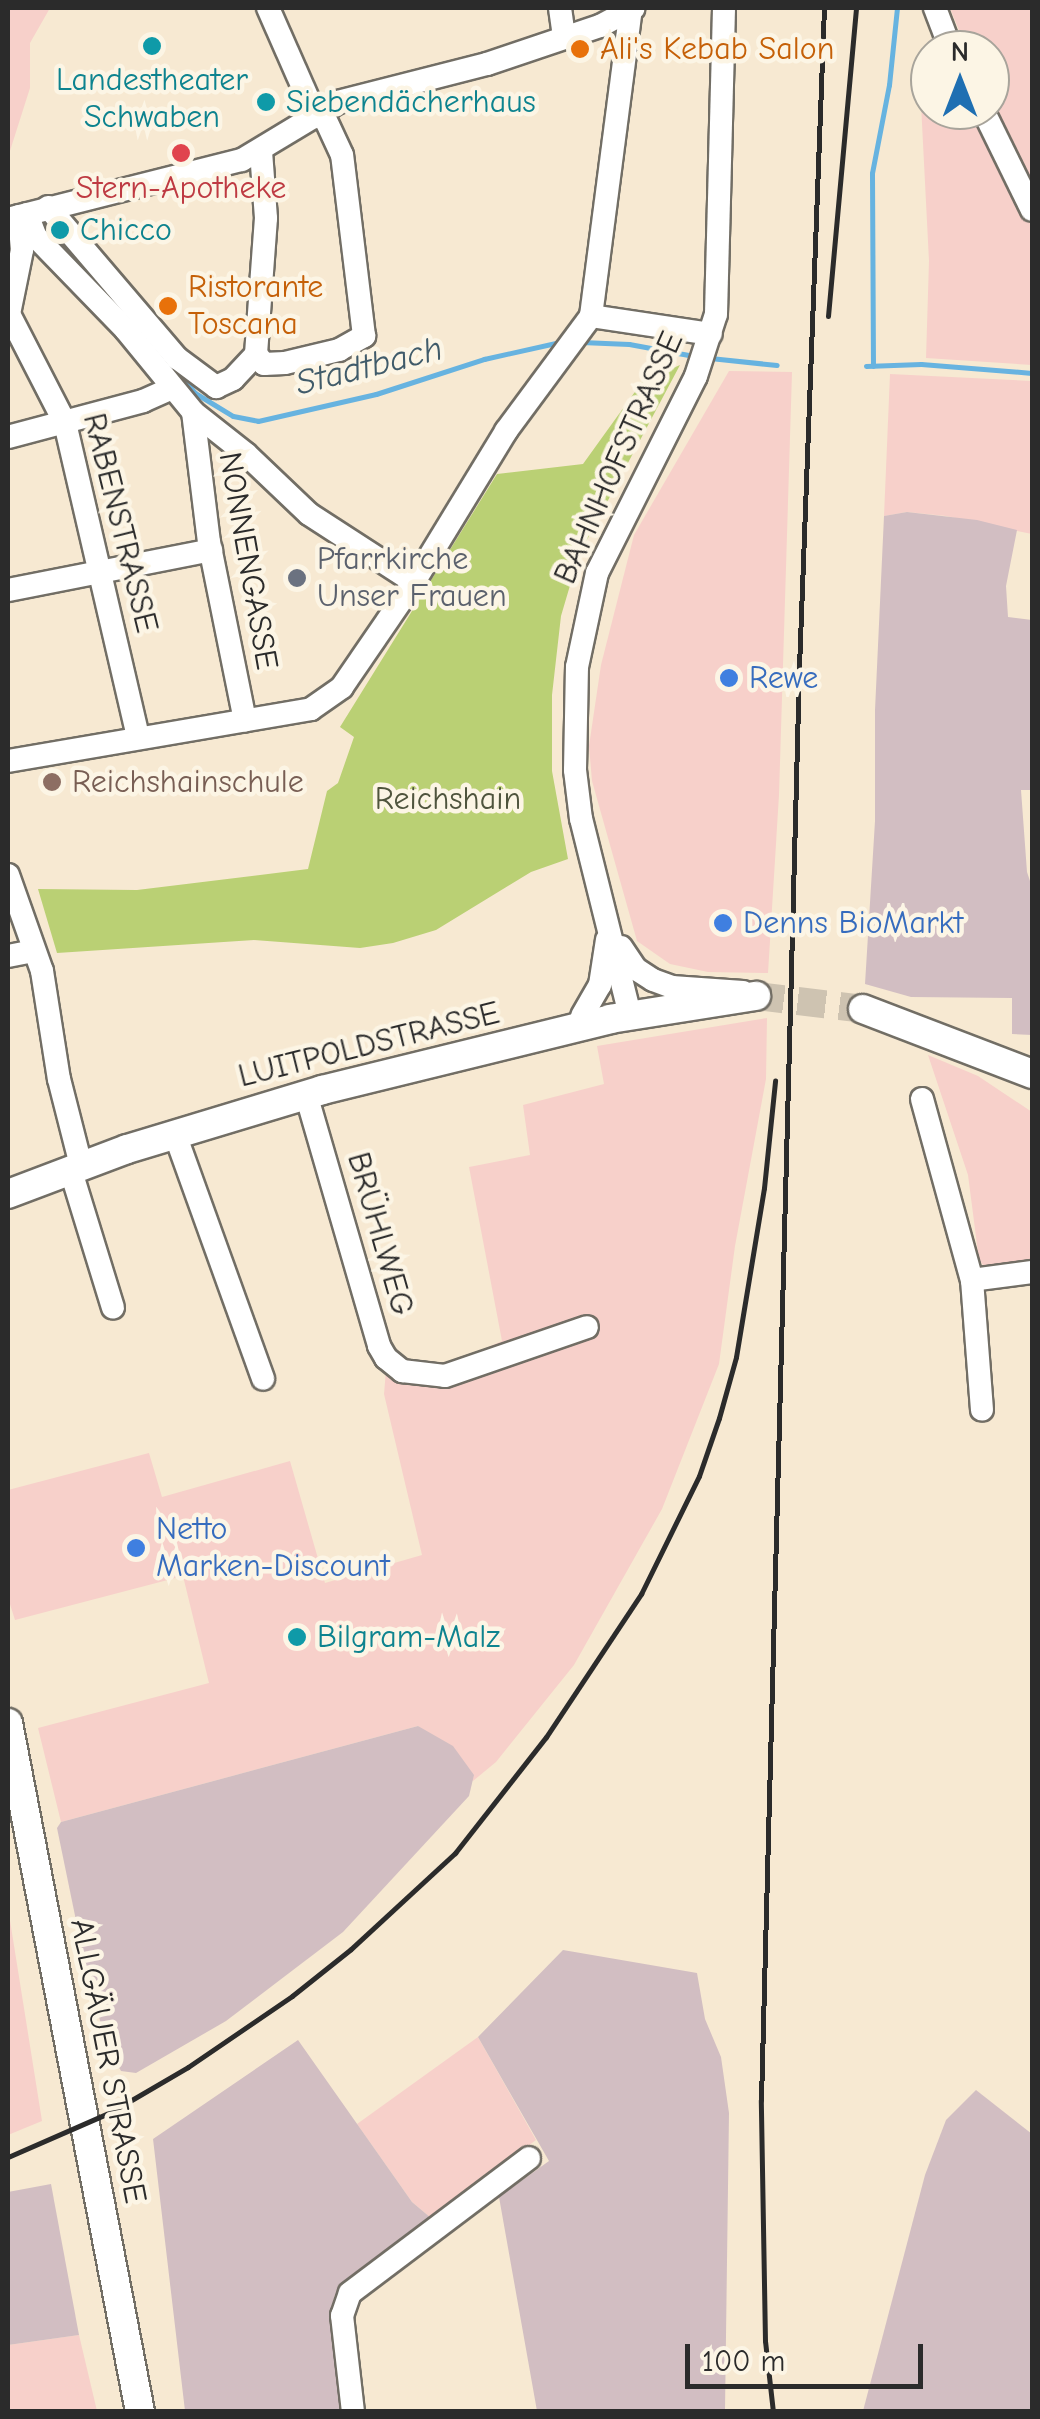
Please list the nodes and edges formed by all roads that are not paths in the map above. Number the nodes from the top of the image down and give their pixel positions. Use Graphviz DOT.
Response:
graph roads {
  1 [pos="268,8"];
  2 [pos="560,8"];
  3 [pos="632,8"];
  4 [pos="724,8"];
  5 [pos="564,36"];
  6 [pos="319,114"];
  7 [pos="993,130"];
  8 [pos="261,150"];
  9 [pos="1032,210"];
  10 [pos="26,214"];
  11 [pos="585,323"];
  12 [pos="706,350"];
  13 [pos="256,354"];
  14 [pos="192,396"];
  15 [pos="65,423"];
  16 [pos="8,437"];
  17 [pos="210,550"];
  18 [pos="101,569"];
  19 [pos="414,582"];
  20 [pos="8,590"];
  21 [pos="245,720"];
  22 [pos="138,737"];
  23 [pos="8,761"];
  24 [pos="8,875"];
  25 [pos="611,932"];
  26 [pos="34,951"];
  27 [pos="8,956"];
  28 [pos="756,996"];
  29 [pos="864,1009"];
  30 [pos="630,1015"];
  31 [pos="582,1016"];
  32 [pos="557,1033"];
  33 [pos="1032,1074"];
  34 [pos="306,1094"];
  35 [pos="922,1099"];
  36 [pos="176,1134"];
  37 [pos="76,1166"];
  38 [pos="8,1194"];
  39 [pos="1032,1272"];
  40 [pos="972,1280"];
  41 [pos="113,1308"];
  42 [pos="587,1327"];
  43 [pos="263,1379"];
  44 [pos="982,1410"];
  45 [pos="8,1724"];
  46 [pos="13,1778"];
  47 [pos="529,2158"];
  48 [pos="140,2412"];
  49 [pos="353,2412"];
  1 -- 6 [label="street"];
  2 -- 5 [label="street"];
  3 -- 5 [label="street"];
  3 -- 11 [label="street"];
  4 -- 12 [label="street, BAHNHOFSTRASSE"];
  5 -- 6 [label="street"];
  6 -- 8 [label="street"];
  6 -- 13 [label="street"];
  7 -- 9 [label="street"];
  8 -- 10 [label="street"];
  8 -- 13 [label="street"];
  10 -- 14 [label="street"];
  10 -- 14 [label="street"];
  10 -- 15 [label="street, RABENSTRASSE"];
  11 -- 12 [label="street"];
  11 -- 19 [label="street"];
  12 -- 25 [label="street, BAHNHOFSTRASSE"];
  13 -- 14 [label="street"];
  14 -- 15 [label="street"];
  14 -- 17 [label="street, NONNENGASSE"];
  14 -- 19 [label="street"];
  15 -- 16 [label="street"];
  15 -- 18 [label="street, RABENSTRASSE"];
  17 -- 18 [label="street"];
  17 -- 21 [label="street, NONNENGASSE"];
  18 -- 20 [label="street"];
  18 -- 22 [label="street, RABENSTRASSE"];
  19 -- 21 [label="street"];
  21 -- 22 [label="street"];
  22 -- 23 [label="street"];
  24 -- 26 [label="street"];
  25 -- 28 [label="street"];
  25 -- 30 [label="street, BAHNHOFSTRASSE"];
  25 -- 31 [label="street, BAHNHOFSTRASSE"];
  26 -- 27 [label="street"];
  26 -- 37 [label="street"];
  28 -- 30 [label="main road, LUITPOLDSTRASSE"];
  29 -- 33 [label="main road"];
  30 -- 32 [label="main road, LUITPOLDSTRASSE"];
  31 -- 32 [label="main road"];
  32 -- 34 [label="main road, LUITPOLDSTRASSE"];
  34 -- 36 [label="main road, LUITPOLDSTRASSE"];
  34 -- 42 [label="street, BRÜHLWEG"];
  35 -- 40 [label="street"];
  36 -- 37 [label="main road, LUITPOLDSTRASSE"];
  36 -- 43 [label="street"];
  37 -- 38 [label="main road, LUITPOLDSTRASSE"];
  37 -- 41 [label="street"];
  39 -- 40 [label="street"];
  40 -- 44 [label="street"];
  45 -- 46 [label="main road, ALLGÄUER STRASSE"];
  46 -- 48 [label="main road, ALLGÄUER STRASSE"];
  47 -- 49 [label="street"];
}
